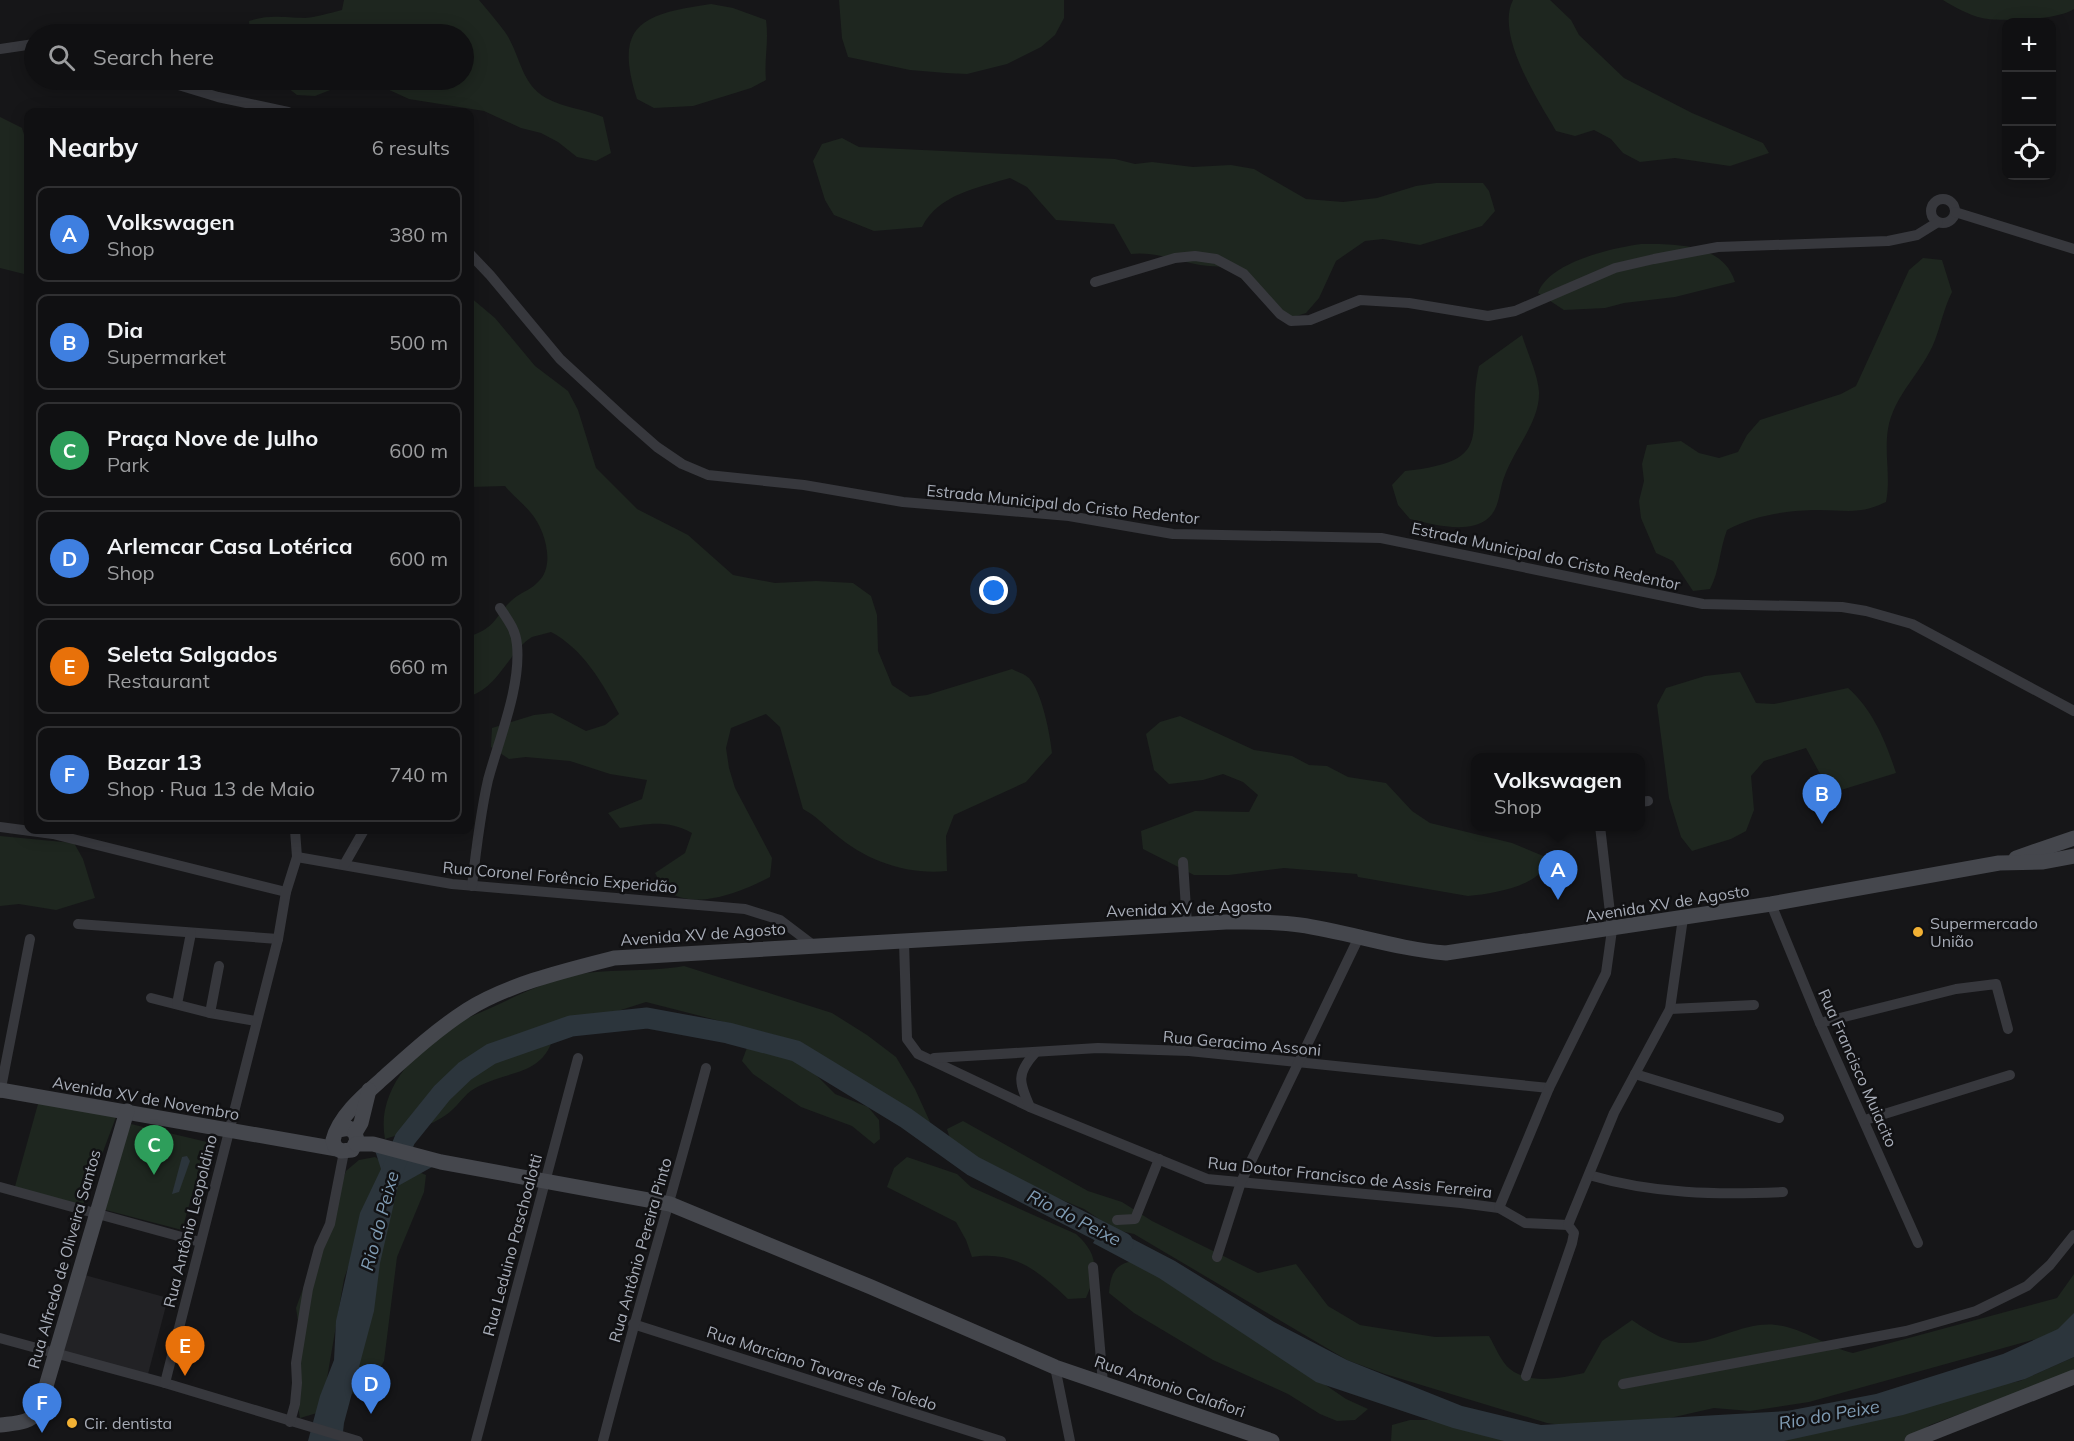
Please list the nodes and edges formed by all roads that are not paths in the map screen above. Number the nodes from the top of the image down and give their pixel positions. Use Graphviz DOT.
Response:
graph roads {
  1 [pos="24,46"];
  2 [pos="0,49"];
  3 [pos="195,90"];
  4 [pos="269,108"];
  5 [pos="1955,212"];
  6 [pos="1938,222"];
  7 [pos="2074,249"];
  8 [pos="474,259"];
  9 [pos="1095,282"];
  10 [pos="500,608"];
  11 [pos="2074,711"];
  12 [pos="0,827"];
  13 [pos="24,830"];
  14 [pos="1601,831"];
  15 [pos="53,834"];
  16 [pos="295,834"];
  17 [pos="362,834"];
  18 [pos="2074,838"];
  19 [pos="2074,856"];
  20 [pos="297,857"];
  21 [pos="1184,862"];
  22 [pos="1999,864"];
  23 [pos="344,865"];
  24 [pos="472,885"];
  25 [pos="286,892"];
  26 [pos="1771,904"];
  27 [pos="1683,918"];
  28 [pos="78,924"];
  29 [pos="1187,924"];
  30 [pos="1612,930"];
  31 [pos="191,933"];
  32 [pos="30,939"];
  33 [pos="278,939"];
  34 [pos="1358,939"];
  35 [pos="904,942"];
  36 [pos="813,945"];
  37 [pos="219,966"];
  38 [pos="151,998"];
  39 [pos="177,1004"];
  40 [pos="1754,1005"];
  41 [pos="1670,1008"];
  42 [pos="210,1013"];
  43 [pos="256,1021"];
  44 [pos="1820,1023"];
  45 [pos="2008,1029"];
  46 [pos="1035,1053"];
  47 [pos="578,1058"];
  48 [pos="931,1058"];
  49 [pos="1299,1063"];
  50 [pos="706,1068"];
  51 [pos="1635,1074"];
  52 [pos="2010,1075"];
  53 [pos="1549,1088"];
  54 [pos="369,1090"];
  55 [pos="0,1092"];
  56 [pos="1030,1107"];
  57 [pos="127,1111"];
  58 [pos="1779,1118"];
  59 [pos="1865,1120"];
  60 [pos="227,1131"];
  61 [pos="337,1131"];
  62 [pos="286,1140"];
  63 [pos="348,1145"];
  64 [pos="1159,1159"];
  65 [pos="1589,1175"];
  66 [pos="545,1179"];
  67 [pos="1241,1182"];
  68 [pos="0,1187"];
  69 [pos="1782,1192"];
  70 [pos="670,1204"];
  71 [pos="1499,1208"];
  72 [pos="95,1215"];
  73 [pos="1117,1220"];
  74 [pos="1568,1225"];
  75 [pos="2074,1235"];
  76 [pos="200,1242"];
  77 [pos="1918,1243"];
  78 [pos="1217,1257"];
  79 [pos="1093,1267"];
  80 [pos="633,1324"];
  81 [pos="0,1338"];
  82 [pos="54,1354"];
  83 [pos="1055,1367"];
  84 [pos="1526,1376"];
  85 [pos="2074,1377"];
  86 [pos="165,1383"];
  87 [pos="1103,1383"];
  88 [pos="1623,1384"];
  89 [pos="293,1423"];
  90 [pos="0,1425"];
  91 [pos="357,1441"];
  92 [pos="476,1441"];
  93 [pos="603,1441"];
  94 [pos="1001,1441"];
  95 [pos="1070,1441"];
  96 [pos="1272,1441"];
  97 [pos="1912,1441"];
  1 -- 2 [label="street"];
  3 -- 4 [label="street"];
  5 -- 6 [label="street"];
  5 -- 6 [label="street"];
  5 -- 7 [label="street"];
  6 -- 9 [label="street"];
  8 -- 11 [label="street, Estrada Municipal do Cristo Redentor"];
  10 -- 24 [label="street"];
  12 -- 13 [label="street"];
  14 -- 30 [label="street, Rua Doutor Francisco de Assis Ferreira"];
  15 -- 25 [label="street"];
  16 -- 20 [label="street"];
  17 -- 23 [label="street"];
  18 -- 22 [label="street"];
  19 -- 22 [label="street, Avenida XV de Agosto"];
  20 -- 23 [label="street, Rua Coronel Forêncio Experidão"];
  20 -- 25 [label="street, Rua Antônio Leopoldino"];
  21 -- 29 [label="street"];
  22 -- 26 [label="street, Avenida XV de Agosto"];
  23 -- 24 [label="street, Rua Coronel Forêncio Experidão"];
  24 -- 36 [label="street, Rua Coronel Forêncio Experidão"];
  25 -- 33 [label="street, Rua Antônio Leopoldino"];
  26 -- 27 [label="street, Avenida XV de Agosto"];
  26 -- 44 [label="street, Rua Francisco Muiacito"];
  27 -- 30 [label="street, Avenida XV de Agosto"];
  27 -- 41 [label="street"];
  28 -- 31 [label="street"];
  29 -- 34 [label="street, Avenida XV de Agosto"];
  29 -- 35 [label="street, Avenida XV de Agosto"];
  30 -- 34 [label="street, Avenida XV de Agosto"];
  30 -- 53 [label="street, Rua Doutor Francisco de Assis Ferreira"];
  31 -- 33 [label="street"];
  31 -- 39 [label="street"];
  32 -- 55 [label="street"];
  33 -- 43 [label="street, Rua Antônio Leopoldino"];
  34 -- 49 [label="street"];
  35 -- 36 [label="street, Avenida XV de Agosto"];
  35 -- 48 [label="street, Rua Doutor Francisco de Assis Ferreira"];
  36 -- 54 [label="street, Avenida XV de Agosto"];
  37 -- 42 [label="street"];
  38 -- 39 [label="street"];
  39 -- 42 [label="street"];
  40 -- 41 [label="street"];
  41 -- 51 [label="street"];
  42 -- 43 [label="street"];
  43 -- 60 [label="street, Rua Antônio Leopoldino"];
  44 -- 45 [label="street"];
  44 -- 59 [label="street, Rua Francisco Muiacito"];
  46 -- 48 [label="street, Rua Geracimo Assoni"];
  46 -- 49 [label="street, Rua Geracimo Assoni"];
  46 -- 56 [label="street"];
  47 -- 66 [label="street, Rua Leduino Paschoalotti"];
  48 -- 56 [label="street, Rua Doutor Francisco de Assis Ferreira"];
  49 -- 53 [label="street, Rua Geracimo Assoni"];
  49 -- 67 [label="street"];
  50 -- 70 [label="street, Rua Antônio Pereira Pinto"];
  51 -- 58 [label="street"];
  51 -- 65 [label="street"];
  52 -- 59 [label="street"];
  53 -- 71 [label="street, Rua Doutor Francisco de Assis Ferreira"];
  54 -- 61 [label="street, Avenida XV de Agosto"];
  54 -- 63 [label="street"];
  55 -- 57 [label="street, Avenida XV de Novembro"];
  56 -- 64 [label="street, Rua Doutor Francisco de Assis Ferreira"];
  57 -- 60 [label="street, Avenida XV de Novembro"];
  57 -- 72 [label="street, Rua Alfredo de Oliveira Santos"];
  59 -- 77 [label="street, Rua Francisco Muiacito"];
  60 -- 62 [label="street, Avenida XV de Novembro"];
  60 -- 76 [label="street, Rua Antônio Leopoldino"];
  61 -- 62 [label="street, Avenida XV de Novembro"];
  61 -- 63 [label="street"];
  62 -- 63 [label="street, Avenida XV de Novembro"];
  63 -- 66 [label="street, Avenida XV de Novembro"];
  63 -- 89 [label="street"];
  64 -- 67 [label="street, Rua Doutor Francisco de Assis Ferreira"];
  64 -- 73 [label="street"];
  65 -- 69 [label="street"];
  65 -- 74 [label="street"];
  66 -- 70 [label="street, Avenida XV de Novembro"];
  66 -- 92 [label="street, Rua Leduino Paschoalotti"];
  67 -- 71 [label="street, Rua Doutor Francisco de Assis Ferreira"];
  67 -- 78 [label="street"];
  68 -- 72 [label="street"];
  70 -- 80 [label="street, Rua Antônio Pereira Pinto"];
  70 -- 83 [label="street, Rua Antonio Calafiori"];
  71 -- 74 [label="street, Rua Doutor Francisco de Assis Ferreira"];
  72 -- 76 [label="street"];
  72 -- 82 [label="street, Rua Alfredo de Oliveira Santos"];
  74 -- 84 [label="street"];
  75 -- 88 [label="street"];
  76 -- 86 [label="street, Rua Antônio Leopoldino"];
  79 -- 87 [label="street"];
  80 -- 93 [label="street, Rua Antônio Pereira Pinto"];
  80 -- 94 [label="street, Rua Marciano Tavares de Toledo"];
  81 -- 82 [label="street"];
  82 -- 86 [label="street"];
  82 -- 90 [label="street, Rua Alfredo de Oliveira Santos"];
  83 -- 87 [label="street, Rua Antonio Calafiori"];
  83 -- 95 [label="street"];
  85 -- 97 [label="street"];
  86 -- 89 [label="street"];
  87 -- 96 [label="street, Rua Antonio Calafiori"];
  89 -- 91 [label="street"];
}
